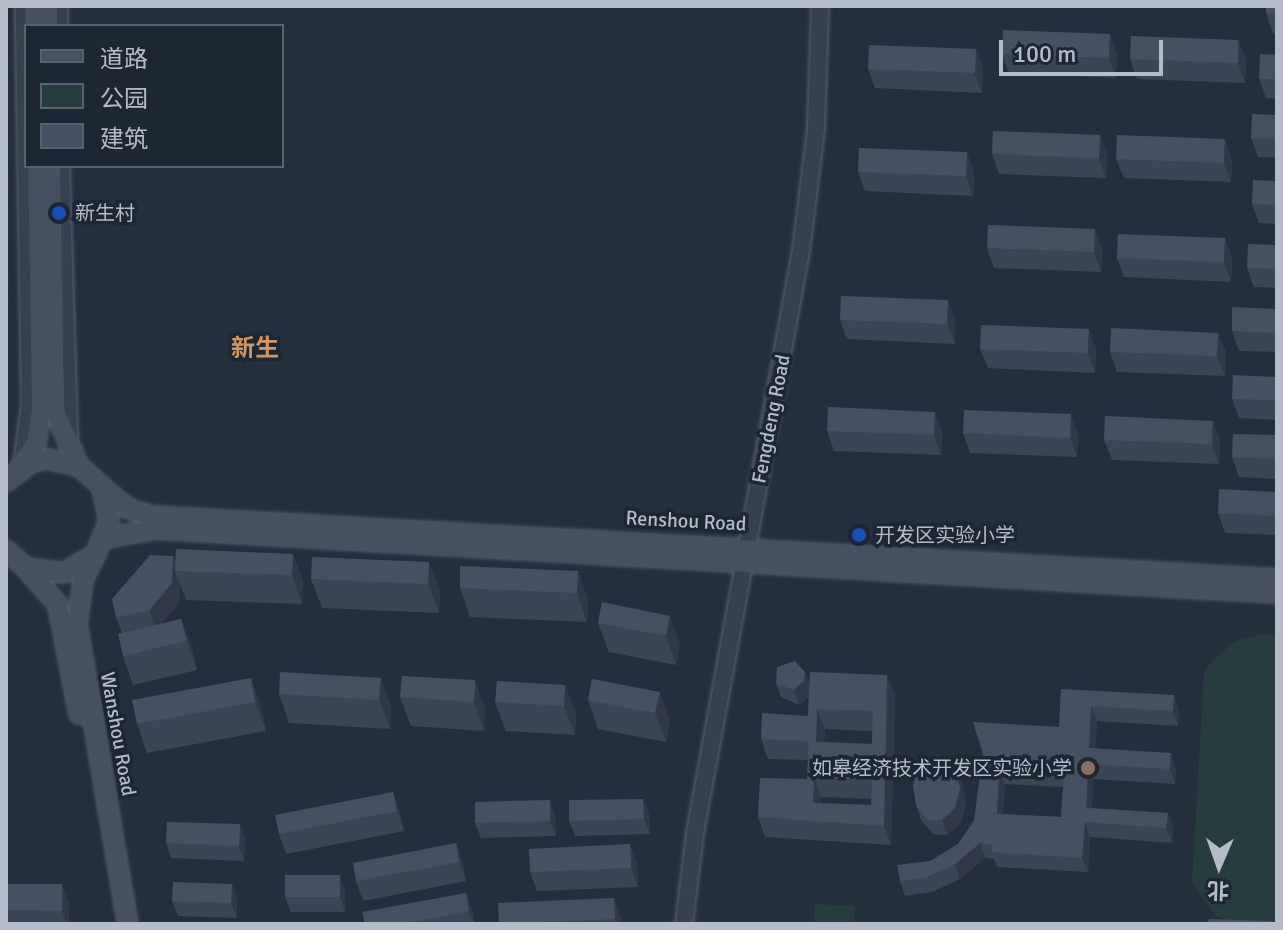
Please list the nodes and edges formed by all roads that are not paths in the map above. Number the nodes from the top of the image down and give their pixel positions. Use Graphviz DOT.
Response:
graph roads {
  1 [pos="22,6"];
  2 [pos="820,6"];
  3 [pos="24,139"];
  4 [pos="24,168"];
  5 [pos="37,168"];
  6 [pos="51,168"];
  7 [pos="63,168"];
  8 [pos="79,466"];
  9 [pos="12,476"];
  10 [pos="102,487"];
  11 [pos="101,546"];
  12 [pos="6,550"];
  13 [pos="744,555"];
  14 [pos="26,568"];
  15 [pos="1277,579"];
  16 [pos="1277,593"];
  17 [pos="116,924"];
  18 [pos="128,924"];
  19 [pos="684,924"];
  1 -- 3 [label="street"];
  2 -- 13 [label="street, Fengdeng Road"];
  4 -- 9 [label="street"];
  5 -- 9 [label="main road"];
  6 -- 8 [label="main road"];
  7 -- 8 [label="street"];
  8 -- 9 [label="main road"];
  8 -- 10 [label="main road, Renshou Road"];
  10 -- 11 [label="main road"];
  10 -- 13 [label="main road, Renshou Road"];
  11 -- 13 [label="main road, Renshou Road"];
  11 -- 14 [label="main road, Renshou Road"];
  11 -- 18 [label="main road, Wanshou Road"];
  12 -- 14 [label="main road, Wanshou Road"];
  13 -- 15 [label="main road, Renshou Road"];
  13 -- 16 [label="main road, Renshou Road"];
  13 -- 19 [label="street, Fengdeng Road"];
  14 -- 17 [label="main road, Wanshou Road"];
}
